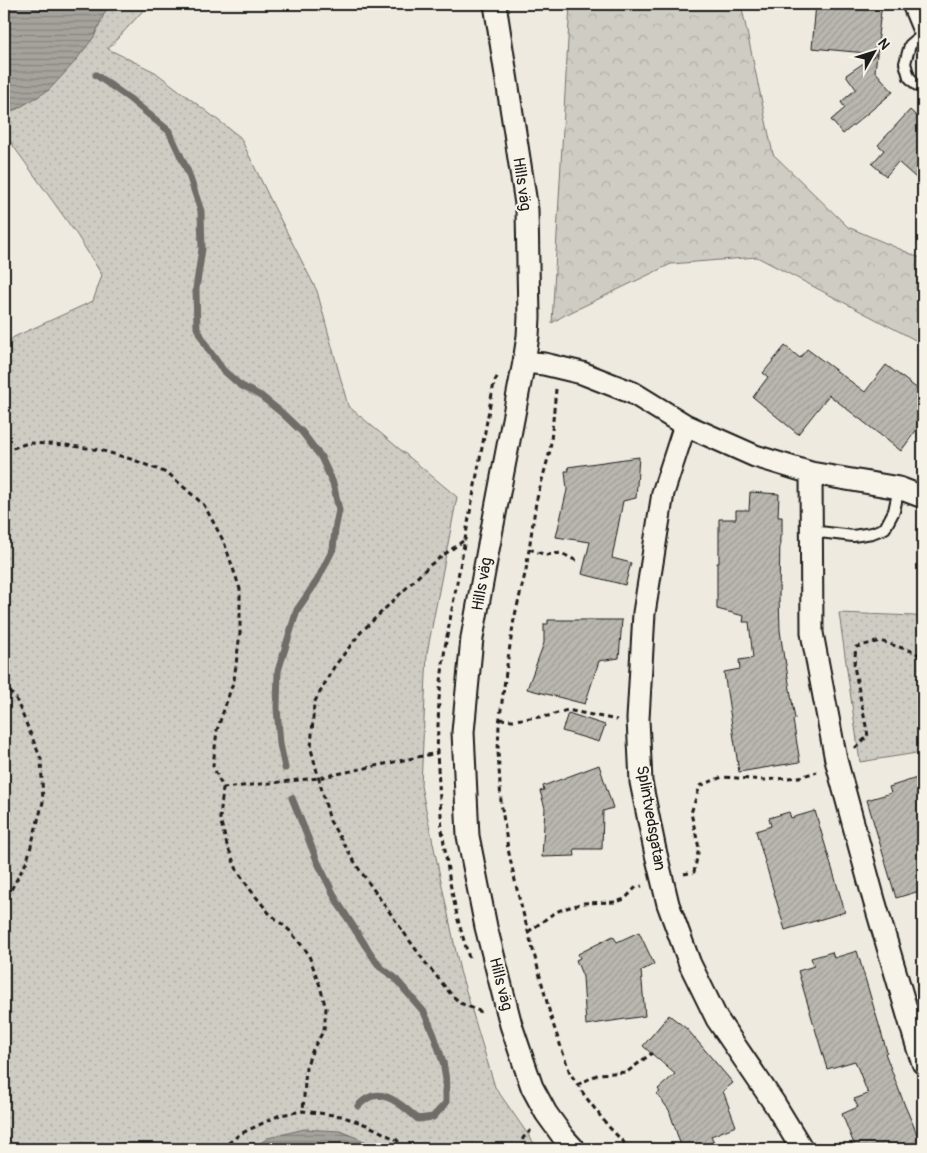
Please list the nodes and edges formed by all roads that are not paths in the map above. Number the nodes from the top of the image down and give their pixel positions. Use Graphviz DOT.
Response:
graph roads {
  1 [pos="495,4"];
  2 [pos="913,4"];
  3 [pos="923,28"];
  4 [pos="923,34"];
  5 [pos="923,86"];
  6 [pos="524,362"];
  7 [pos="684,425"];
  8 [pos="811,473"];
  9 [pos="899,488"];
  10 [pos="923,497"];
  11 [pos="811,531"];
  12 [pos="923,1063"];
  13 [pos="574,1149"];
  14 [pos="802,1149"];
  1 -- 6 [label="street, Hills väg"];
  2 -- 3 [label="street"];
  4 -- 5 [label="lane"];
  6 -- 7 [label="street"];
  6 -- 13 [label="street, Hills väg"];
  7 -- 8 [label="street"];
  7 -- 14 [label="street, Splintvedsgatan"];
  8 -- 9 [label="street"];
  8 -- 11 [label="street"];
  9 -- 10 [label="street"];
  9 -- 11 [label="lane"];
  11 -- 12 [label="street"];
}
